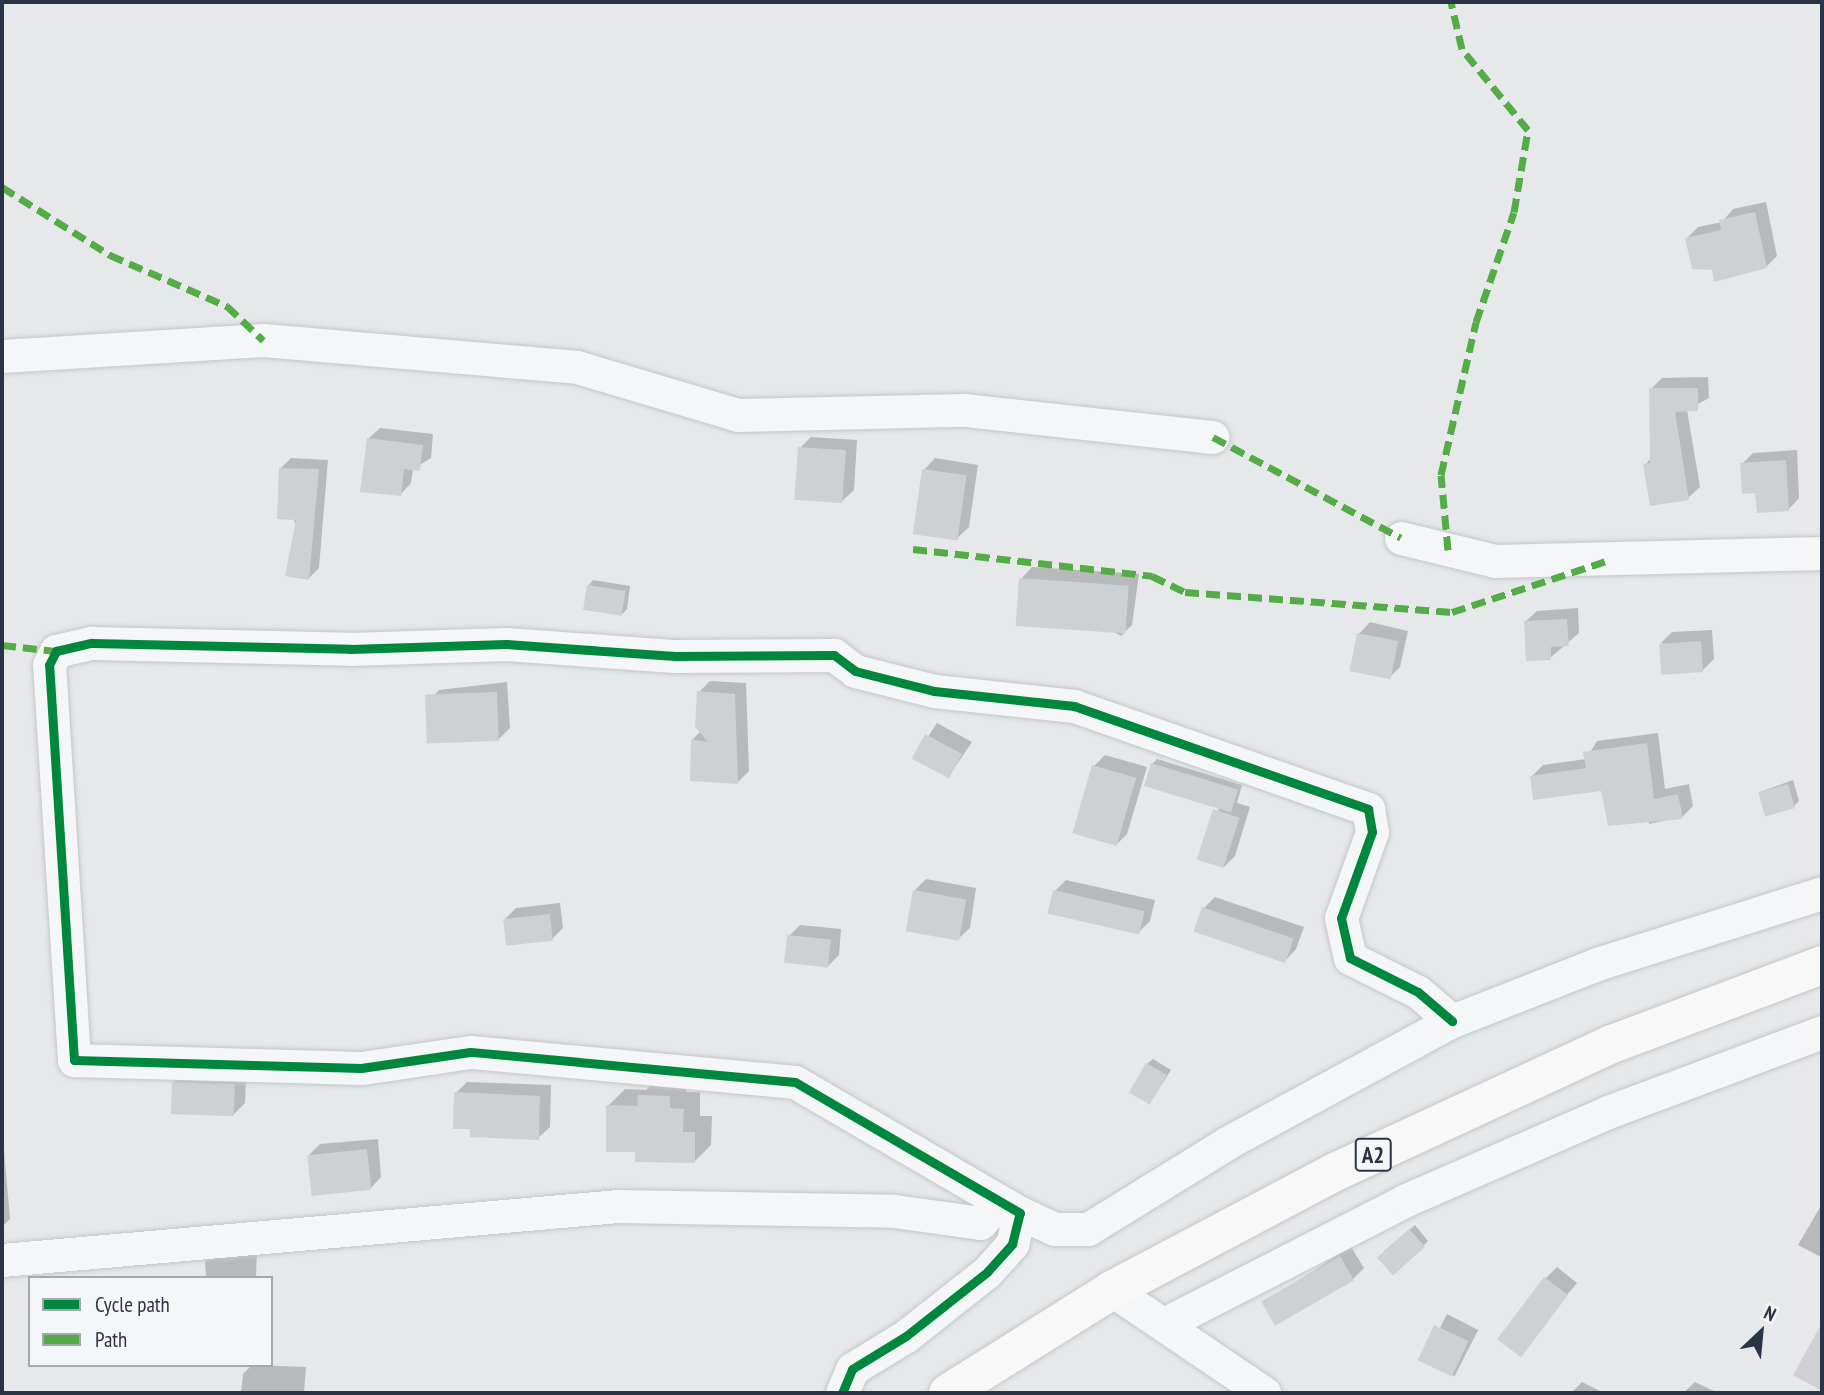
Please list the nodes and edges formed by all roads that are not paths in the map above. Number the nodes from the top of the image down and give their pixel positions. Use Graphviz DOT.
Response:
graph roads {
  1 [pos="2,356"];
  2 [pos="1213,437"];
  3 [pos="1401,538"];
  4 [pos="1822,553"];
  5 [pos="1822,893"];
  6 [pos="1822,965"];
  7 [pos="1452,1021"];
  8 [pos="1822,1032"];
  9 [pos="1009,1209"];
  10 [pos="2,1260"];
  11 [pos="1112,1290"];
  12 [pos="1164,1324"];
  13 [pos="842,1393"];
  14 [pos="948,1393"];
  15 [pos="1264,1393"];
  1 -- 2 [label="street"];
  3 -- 4 [label="street"];
  5 -- 7 [label="street"];
  6 -- 11 [label="main road, A2"];
  7 -- 9 [label="street"];
  7 -- 9 [label="street"];
  8 -- 12 [label="street"];
  9 -- 10 [label="street"];
  9 -- 13 [label="street"];
  11 -- 12 [label="street"];
  11 -- 14 [label="main road, A2"];
  12 -- 15 [label="street"];
}
